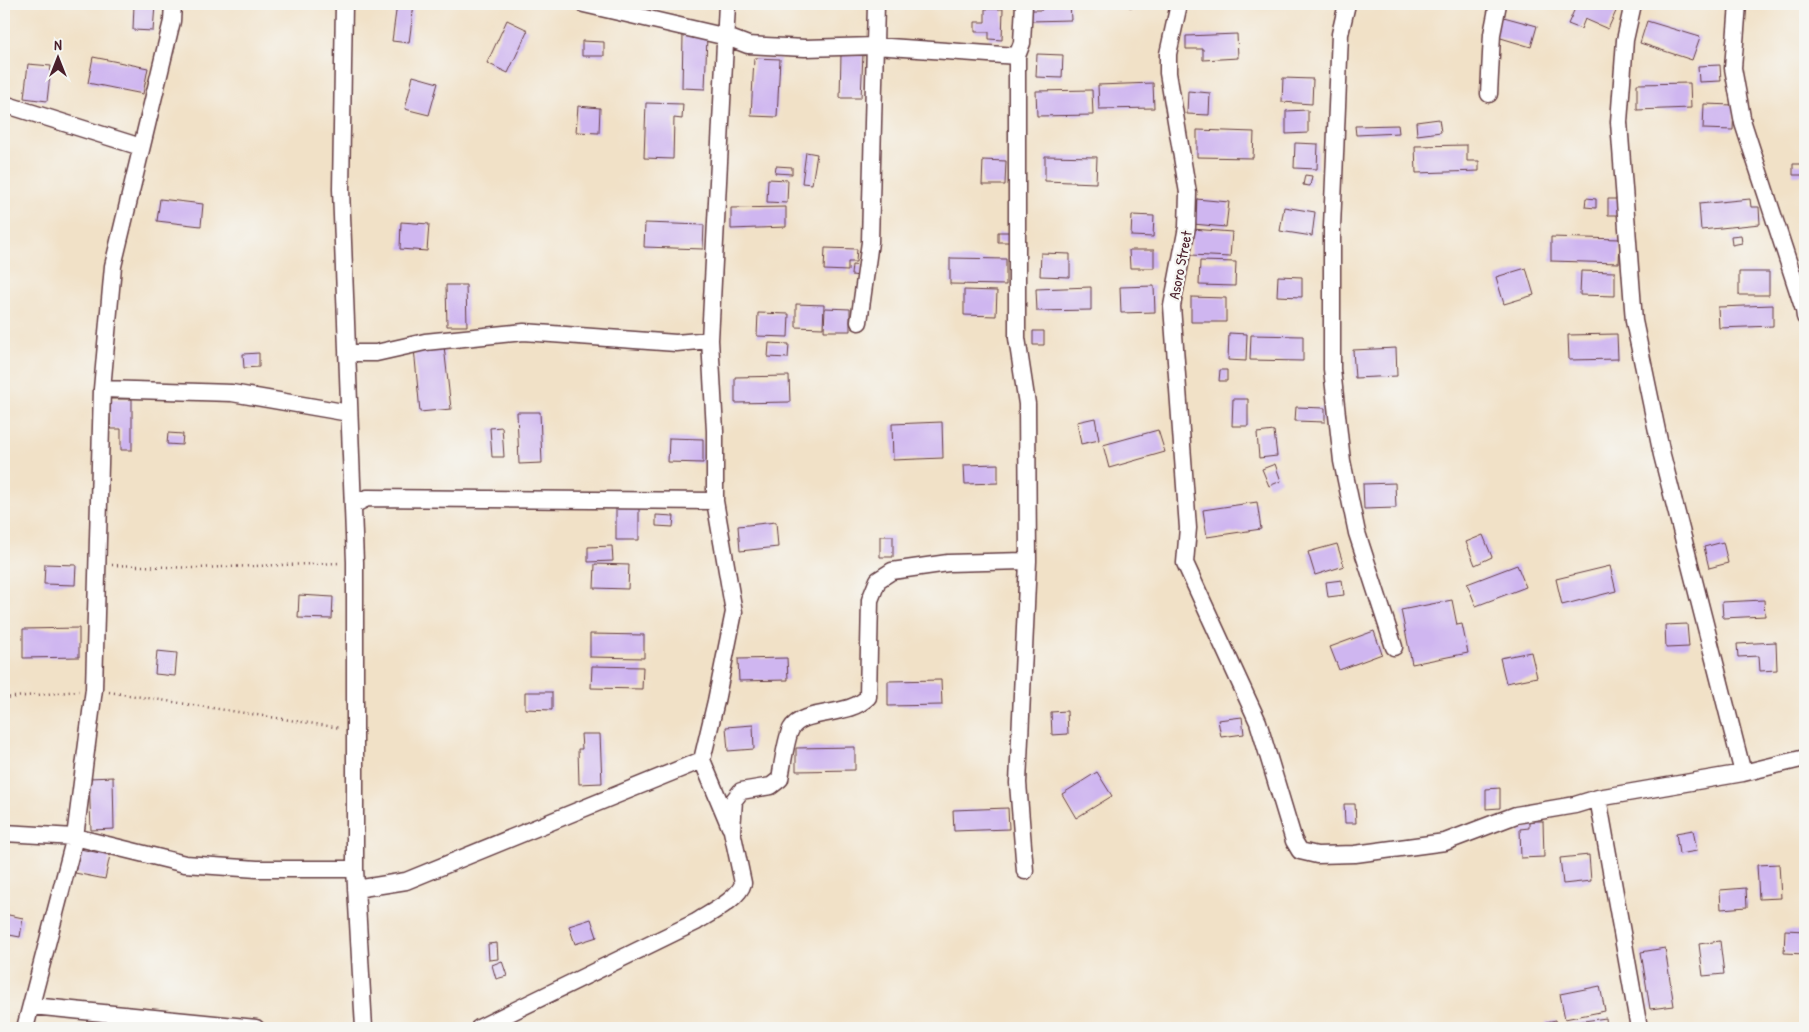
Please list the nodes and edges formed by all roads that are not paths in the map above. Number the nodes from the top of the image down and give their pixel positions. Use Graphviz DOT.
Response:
graph roads {
  1 [pos="173,4"];
  2 [pos="344,4"];
  3 [pos="584,4"];
  4 [pos="727,4"];
  5 [pos="876,4"];
  6 [pos="1024,4"];
  7 [pos="1179,4"];
  8 [pos="1347,4"];
  9 [pos="1498,4"];
  10 [pos="1633,4"];
  11 [pos="1738,4"];
  12 [pos="726,37"];
  13 [pos="875,46"];
  14 [pos="1017,56"];
  15 [pos="1489,94"];
  16 [pos="4,104"];
  17 [pos="141,147"];
  18 [pos="1805,312"];
  19 [pos="859,322"];
  20 [pos="710,340"];
  21 [pos="347,353"];
  22 [pos="102,389"];
  23 [pos="349,413"];
  24 [pos="716,500"];
  25 [pos="353,505"];
  26 [pos="1028,561"];
  27 [pos="1394,647"];
  28 [pos="1805,758"];
  29 [pos="702,760"];
  30 [pos="1742,773"];
  31 [pos="1598,798"];
  32 [pos="732,831"];
  33 [pos="4,834"];
  34 [pos="75,837"];
  35 [pos="355,869"];
  36 [pos="1025,870"];
  37 [pos="356,889"];
  38 [pos="32,1006"];
  39 [pos="26,1028"];
  40 [pos="256,1028"];
  41 [pos="364,1028"];
  42 [pos="479,1028"];
  43 [pos="1639,1028"];
  1 -- 17 [label="street"];
  2 -- 21 [label="street"];
  3 -- 12 [label="street"];
  4 -- 12 [label="street"];
  5 -- 13 [label="street"];
  6 -- 14 [label="street"];
  7 -- 31 [label="street, Asoro Street"];
  8 -- 27 [label="street"];
  9 -- 15 [label="street"];
  10 -- 30 [label="street"];
  11 -- 18 [label="street"];
  12 -- 13 [label="street"];
  12 -- 20 [label="street"];
  13 -- 14 [label="street"];
  13 -- 19 [label="street"];
  14 -- 26 [label="street"];
  16 -- 17 [label="street"];
  17 -- 22 [label="street"];
  20 -- 21 [label="street"];
  20 -- 24 [label="street"];
  21 -- 23 [label="street"];
  22 -- 23 [label="street"];
  22 -- 34 [label="street"];
  23 -- 25 [label="street"];
  24 -- 25 [label="street"];
  24 -- 29 [label="street"];
  25 -- 35 [label="street"];
  26 -- 32 [label="street"];
  26 -- 36 [label="street"];
  28 -- 30 [label="street"];
  29 -- 32 [label="street"];
  29 -- 37 [label="street"];
  30 -- 31 [label="street"];
  31 -- 43 [label="street"];
  32 -- 42 [label="street"];
  33 -- 34 [label="street"];
  34 -- 35 [label="street"];
  34 -- 38 [label="street"];
  35 -- 37 [label="street"];
  37 -- 41 [label="street"];
  38 -- 39 [label="street"];
  38 -- 40 [label="street"];
}
